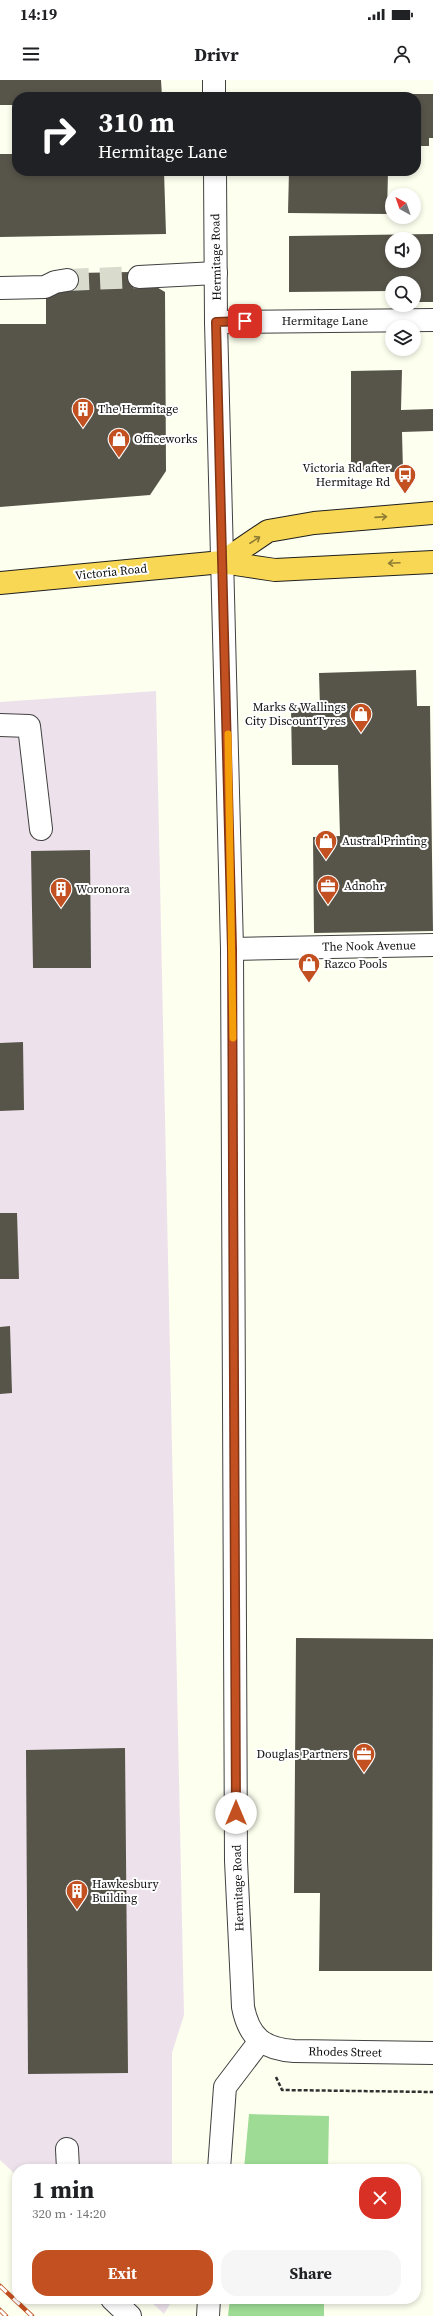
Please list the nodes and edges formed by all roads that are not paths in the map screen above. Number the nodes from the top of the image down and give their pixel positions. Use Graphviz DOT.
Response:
graph roads {
  1 [pos="214,80"];
  2 [pos="214,92"];
  3 [pos="215,176"];
  4 [pos="216,273"];
  5 [pos="139,277"];
  6 [pos="67,280"];
  7 [pos="0,288"];
  8 [pos="433,320"];
  9 [pos="216,322"];
  10 [pos="433,513"];
  11 [pos="222,562"];
  12 [pos="433,562"];
  13 [pos="0,583"];
  14 [pos="0,725"];
  15 [pos="41,829"];
  16 [pos="433,945"];
  17 [pos="232,949"];
  18 [pos="260,2041"];
  19 [pos="433,2054"];
  20 [pos="219,2164"];
  21 [pos="117,2304"];
  22 [pos="209,2304"];
  23 [pos="130,2316"];
  24 [pos="208,2316"];
  1 -- 2 [label="street"];
  3 -- 4 [label="street, Hermitage Road"];
  4 -- 5 [label="street"];
  4 -- 9 [label="street, Hermitage Road"];
  6 -- 7 [label="street"];
  8 -- 9 [label="street, Hermitage Lane"];
  9 -- 11 [label="street, Hermitage Road"];
  11 -- 10 [label="highway, Victoria Road, one-way"];
  12 -- 11 [label="highway, Victoria Road, one-way"];
  11 -- 13 [label="highway, Victoria Road"];
  11 -- 17 [label="street, Hermitage Road"];
  14 -- 15 [label="street"];
  16 -- 17 [label="street, The Nook Avenue"];
  17 -- 18 [label="street, Hermitage Road"];
  18 -- 19 [label="street, Rhodes Street"];
  18 -- 20 [label="street"];
  21 -- 23 [label="street"];
  22 -- 24 [label="street"];
}
